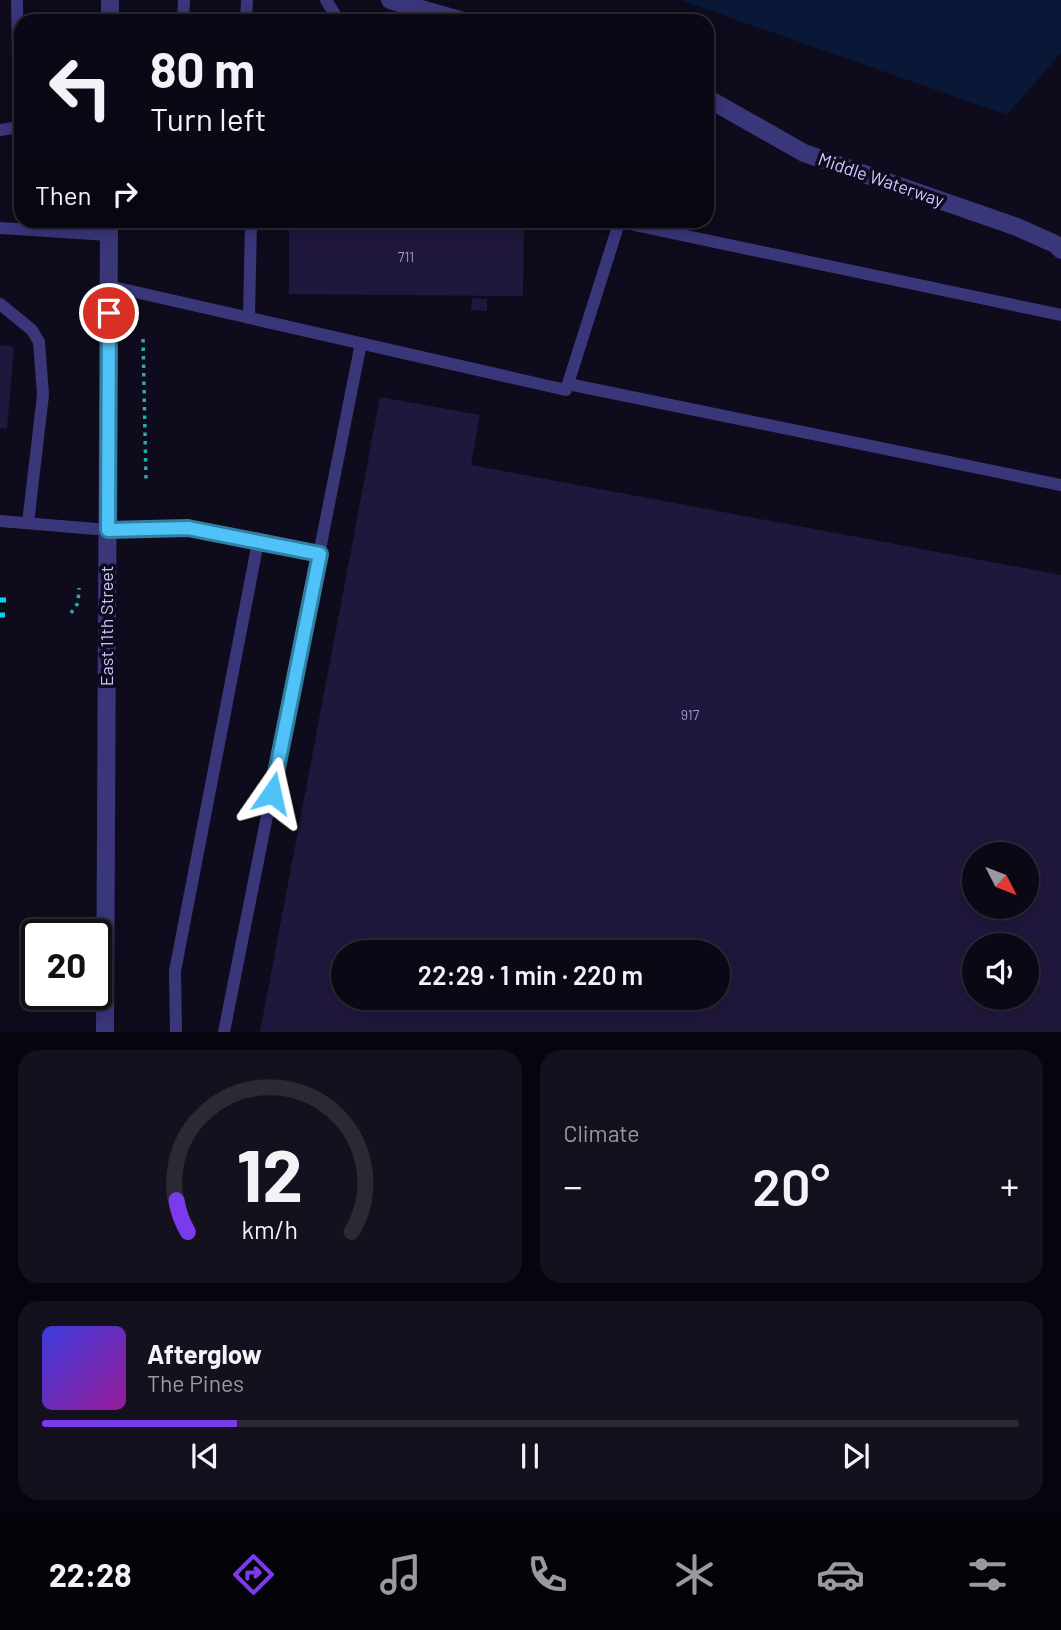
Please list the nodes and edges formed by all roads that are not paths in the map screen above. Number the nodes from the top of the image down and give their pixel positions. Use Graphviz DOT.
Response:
graph roads {
  1 [pos="390,0"];
  2 [pos="439,14"];
  3 [pos="714,102"];
  4 [pos="0,228"];
  5 [pos="109,228"];
  6 [pos="251,228"];
  7 [pos="618,228"];
  8 [pos="653,228"];
  9 [pos="1061,250"];
  10 [pos="109,286"];
  11 [pos="0,304"];
  12 [pos="1061,315"];
  13 [pos="249,318"];
  14 [pos="361,343"];
  15 [pos="568,384"];
  16 [pos="1061,485"];
  17 [pos="0,521"];
  18 [pos="28,523"];
  19 [pos="108,530"];
  20 [pos="258,542"];
  21 [pos="320,554"];
  22 [pos="105,1031"];
  23 [pos="176,1031"];
  24 [pos="224,1031"];
  1 -- 2 [label="street"];
  3 -- 9 [label="street, Middle Waterway"];
  4 -- 5 [label="lane"];
  5 -- 10 [label="street, East 11th Street"];
  6 -- 13 [label="lane"];
  7 -- 15 [label="lane"];
  8 -- 12 [label="lane"];
  10 -- 13 [label="lane"];
  10 -- 19 [label="street, East 11th Street"];
  11 -- 18 [label="lane"];
  13 -- 14 [label="lane"];
  14 -- 15 [label="lane"];
  14 -- 21 [label="lane"];
  15 -- 16 [label="lane"];
  17 -- 18 [label="lane"];
  18 -- 19 [label="lane"];
  19 -- 20 [label="lane"];
  19 -- 22 [label="street, East 11th Street"];
  20 -- 21 [label="lane"];
  20 -- 23 [label="lane"];
  21 -- 24 [label="lane"];
}
